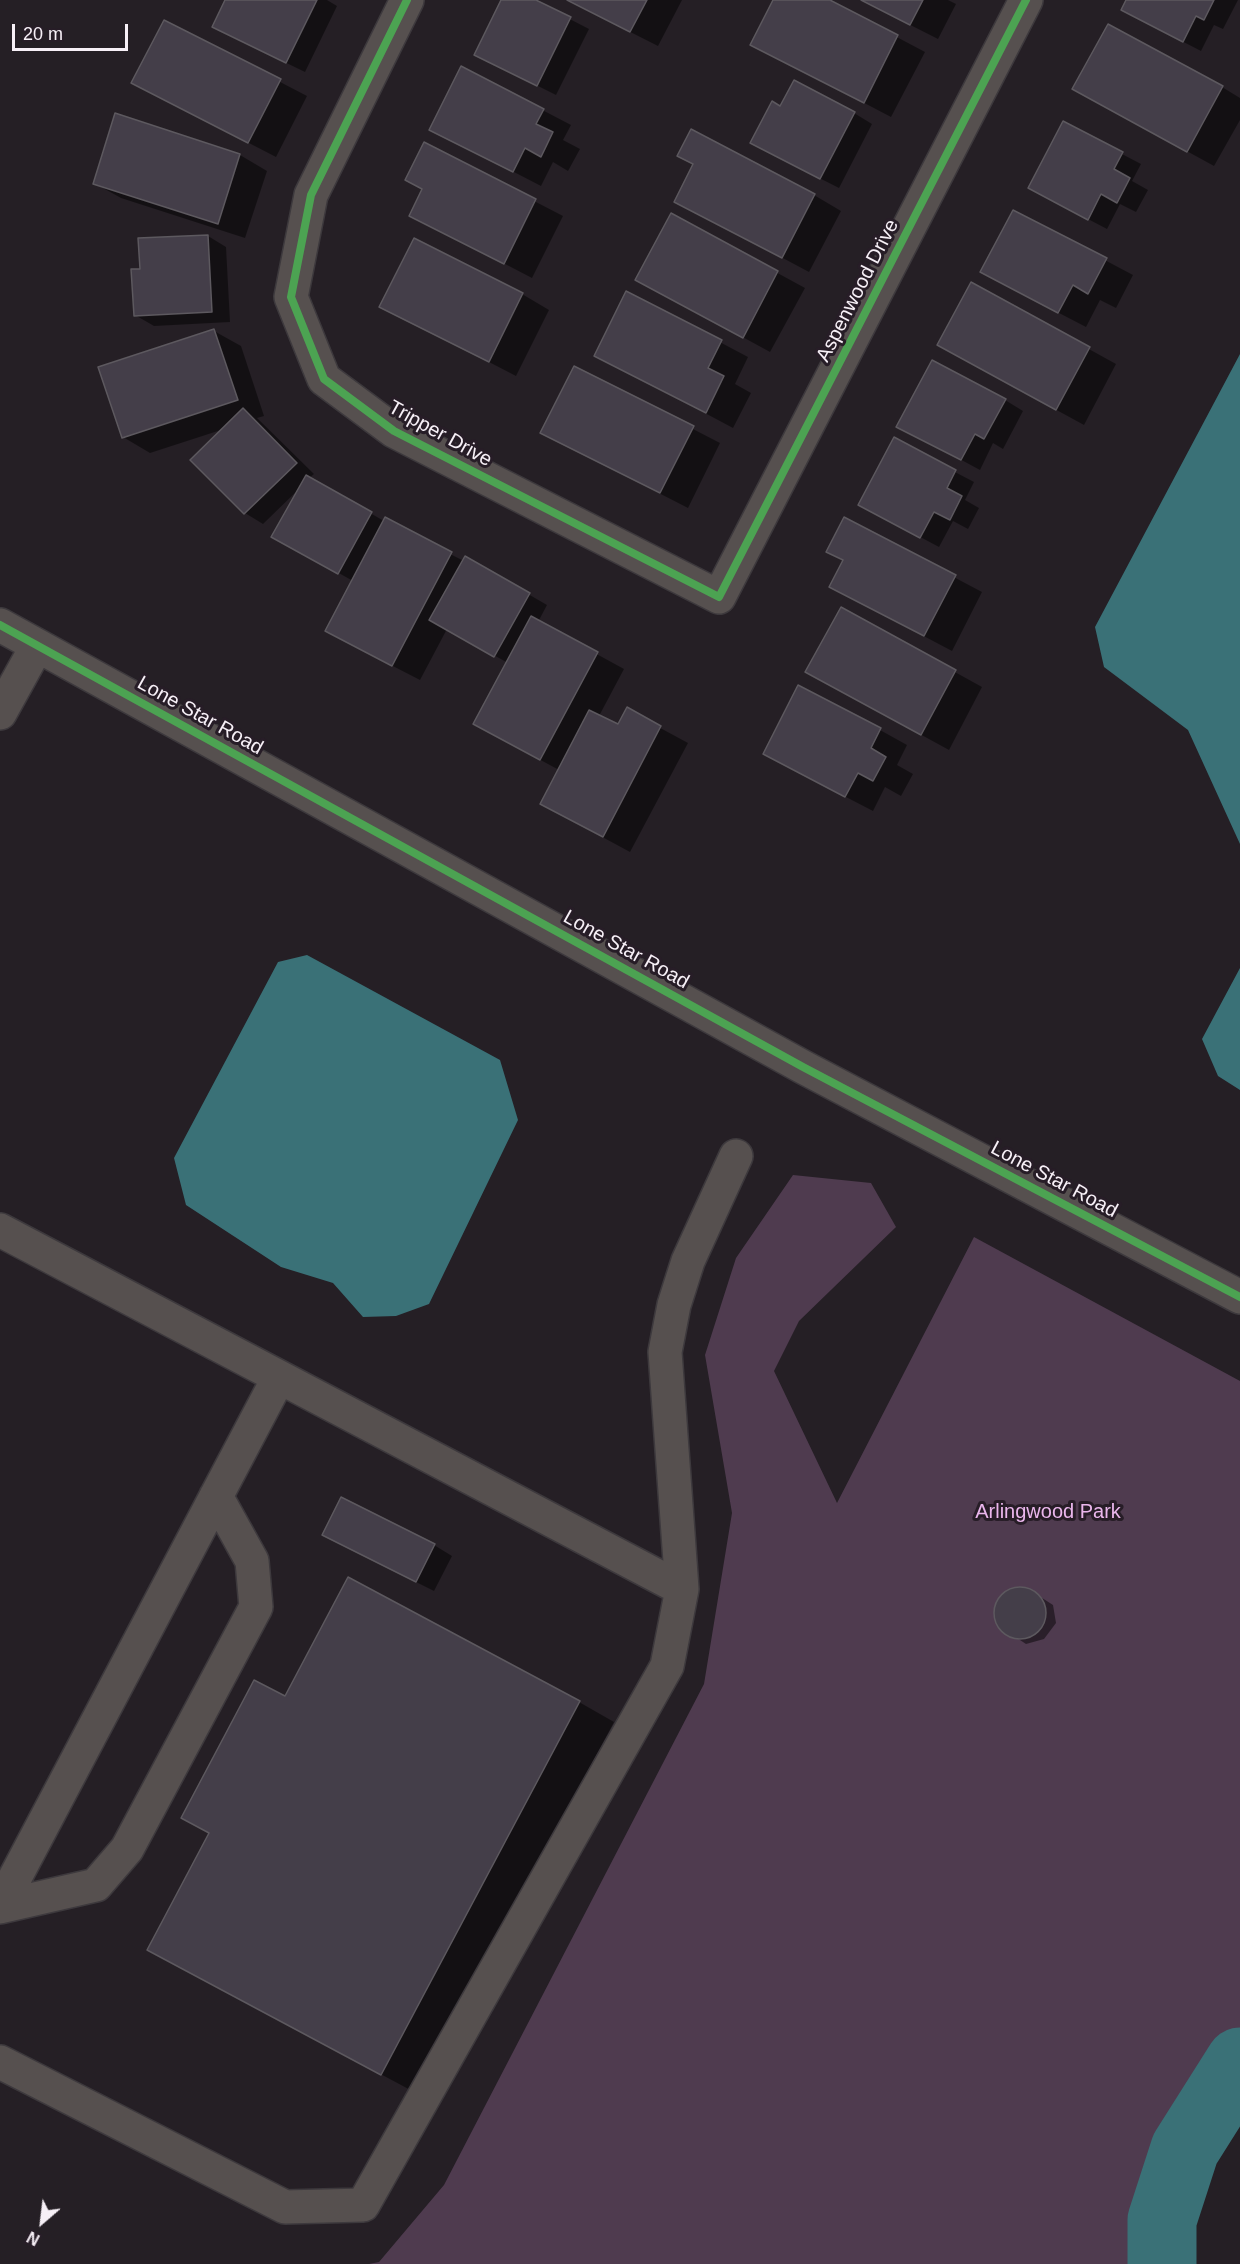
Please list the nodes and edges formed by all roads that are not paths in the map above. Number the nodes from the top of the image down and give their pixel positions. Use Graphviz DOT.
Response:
graph roads {
  1 [pos="407,0"];
  2 [pos="1026,0"];
  3 [pos="718,597"];
  4 [pos="0,625"];
  5 [pos="38,646"];
  6 [pos="0,713"];
  7 [pos="736,1156"];
  8 [pos="0,1230"];
  9 [pos="1240,1297"];
  10 [pos="279,1377"];
  11 [pos="216,1496"];
  12 [pos="682,1589"];
  13 [pos="0,1907"];
  14 [pos="0,2062"];
  1 -- 3 [label="street, Tripper Drive"];
  2 -- 3 [label="street, Aspenwood Drive"];
  4 -- 5 [label="street, Lone Star Road"];
  5 -- 6 [label="street"];
  5 -- 9 [label="street, Lone Star Road"];
  7 -- 12 [label="street"];
  8 -- 10 [label="street"];
  10 -- 11 [label="street"];
  10 -- 12 [label="street"];
  11 -- 13 [label="street"];
  11 -- 13 [label="street"];
  12 -- 14 [label="street"];
}
